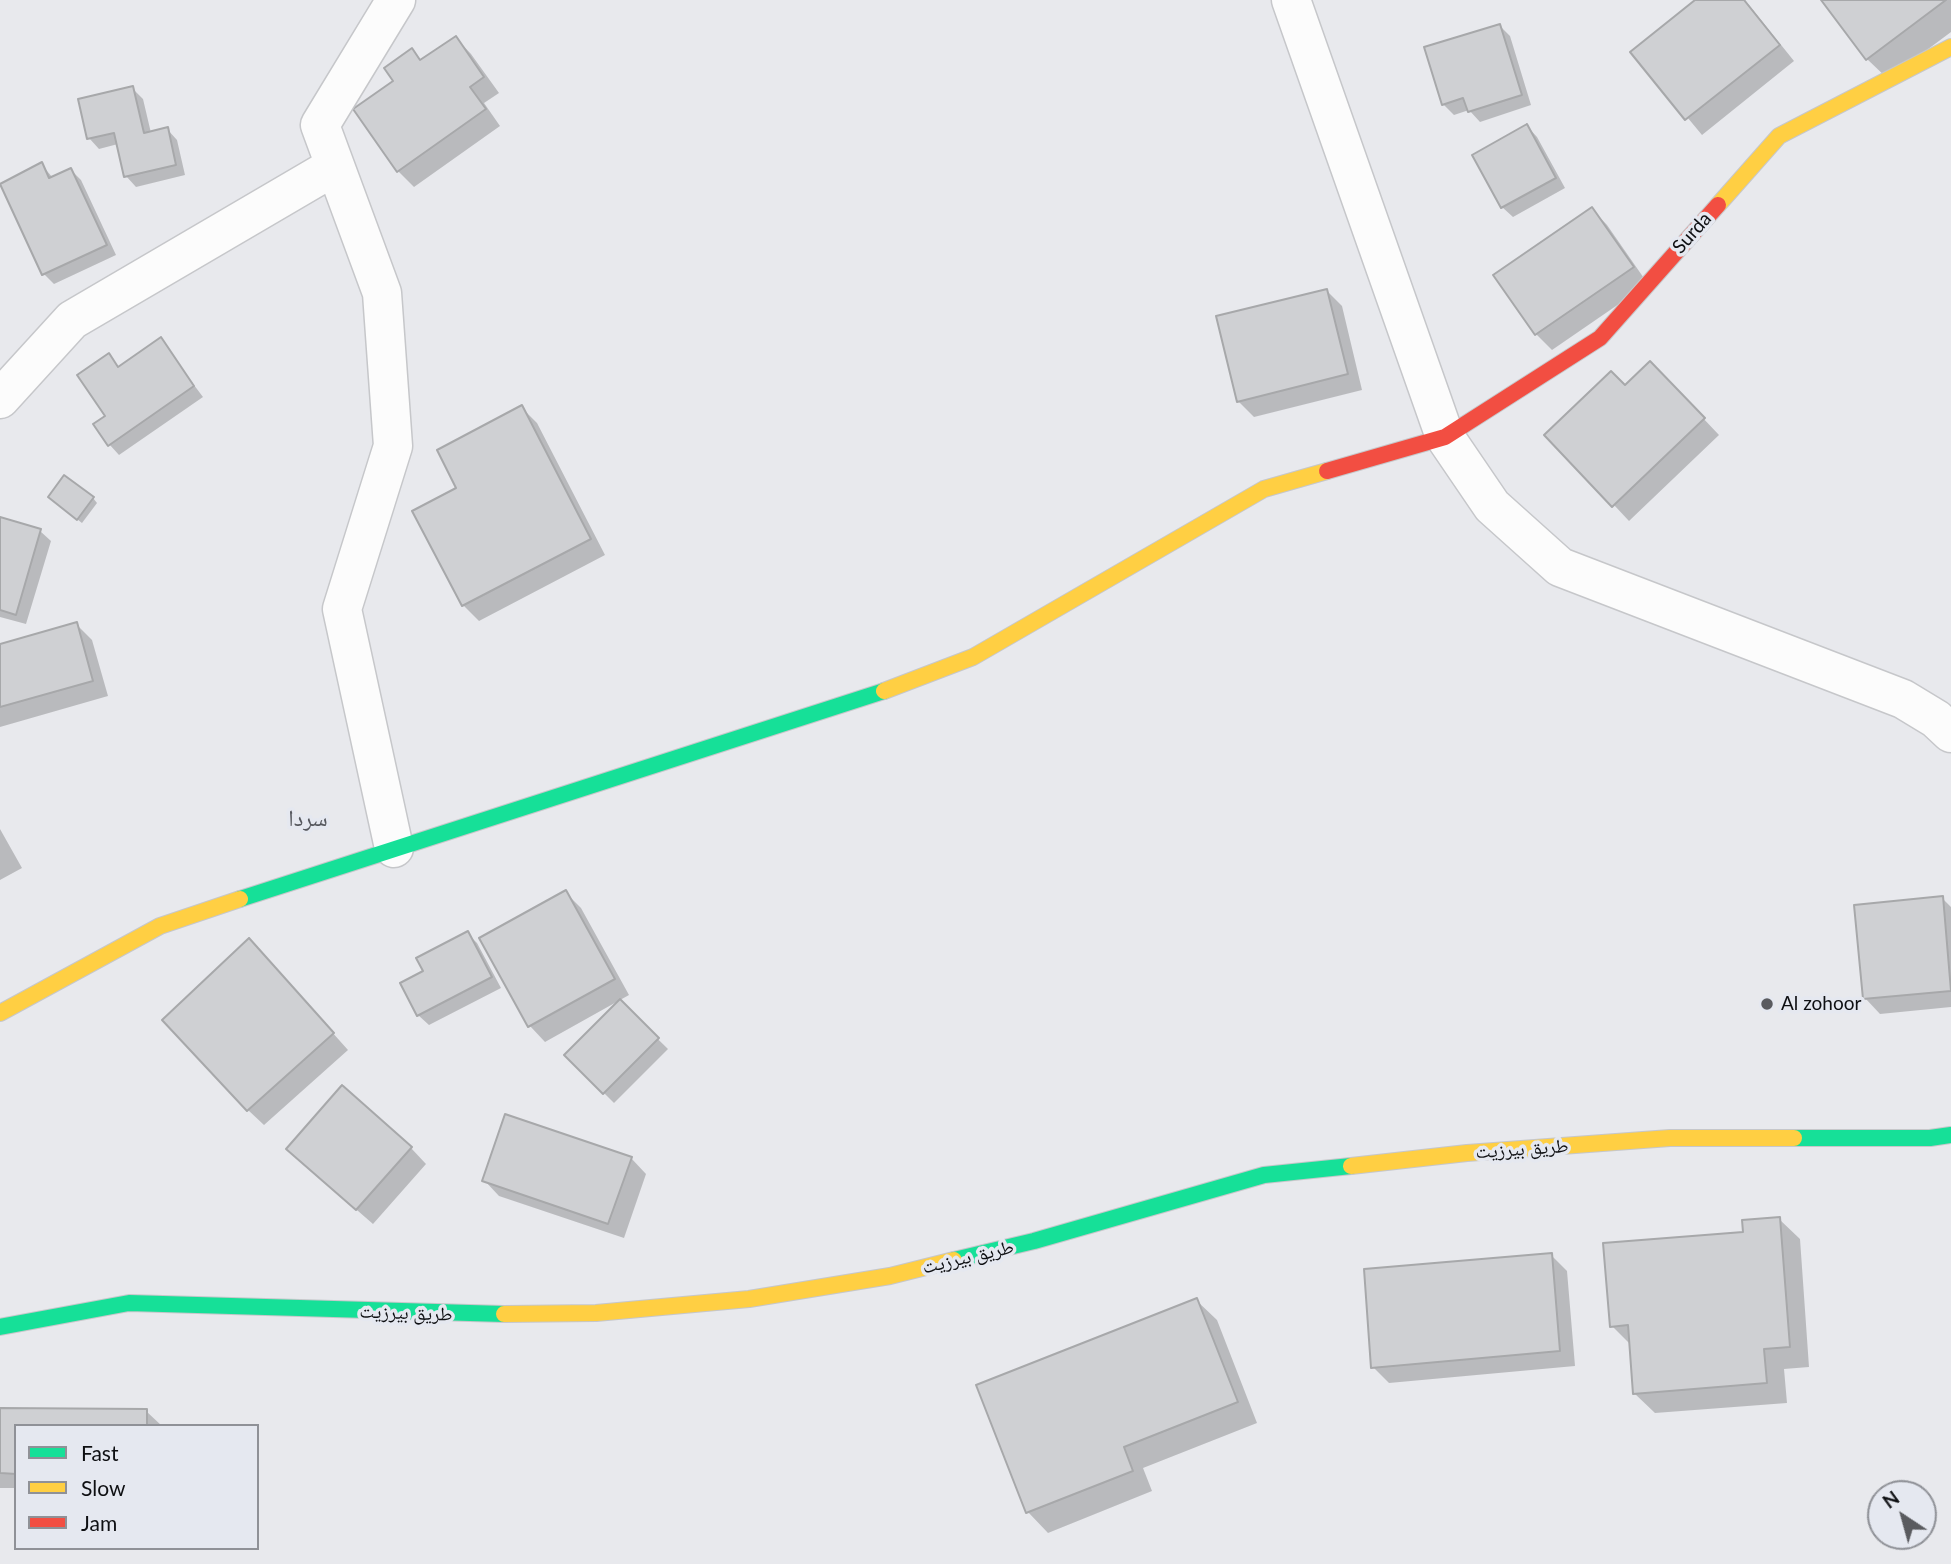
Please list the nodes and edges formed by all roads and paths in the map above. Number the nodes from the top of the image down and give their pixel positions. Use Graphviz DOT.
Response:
graph roads {
  1 [pos="396,0"];
  2 [pos="1292,0"];
  3 [pos="1951,47"];
  4 [pos="335,166"];
  5 [pos="0,399"];
  6 [pos="1445,437"];
  7 [pos="1951,733"];
  8 [pos="394,848"];
  9 [pos="0,1013"];
  10 [pos="1951,1135"];
  11 [pos="1930,1138"];
  12 [pos="1951,1140"];
  13 [pos="0,1327"];
  1 -- 4 [label="street"];
  2 -- 6 [label="street"];
  3 -- 6 [label="street, Surda"];
  4 -- 5 [label="street"];
  4 -- 8 [label="street"];
  6 -- 7 [label="street"];
  6 -- 8 [label="street, Surda"];
  8 -- 9 [label="street, Surda"];
  10 -- 11 [label="street"];
  11 -- 12 [label="street"];
  11 -- 13 [label="street, طريق بيرزيت"];
}
